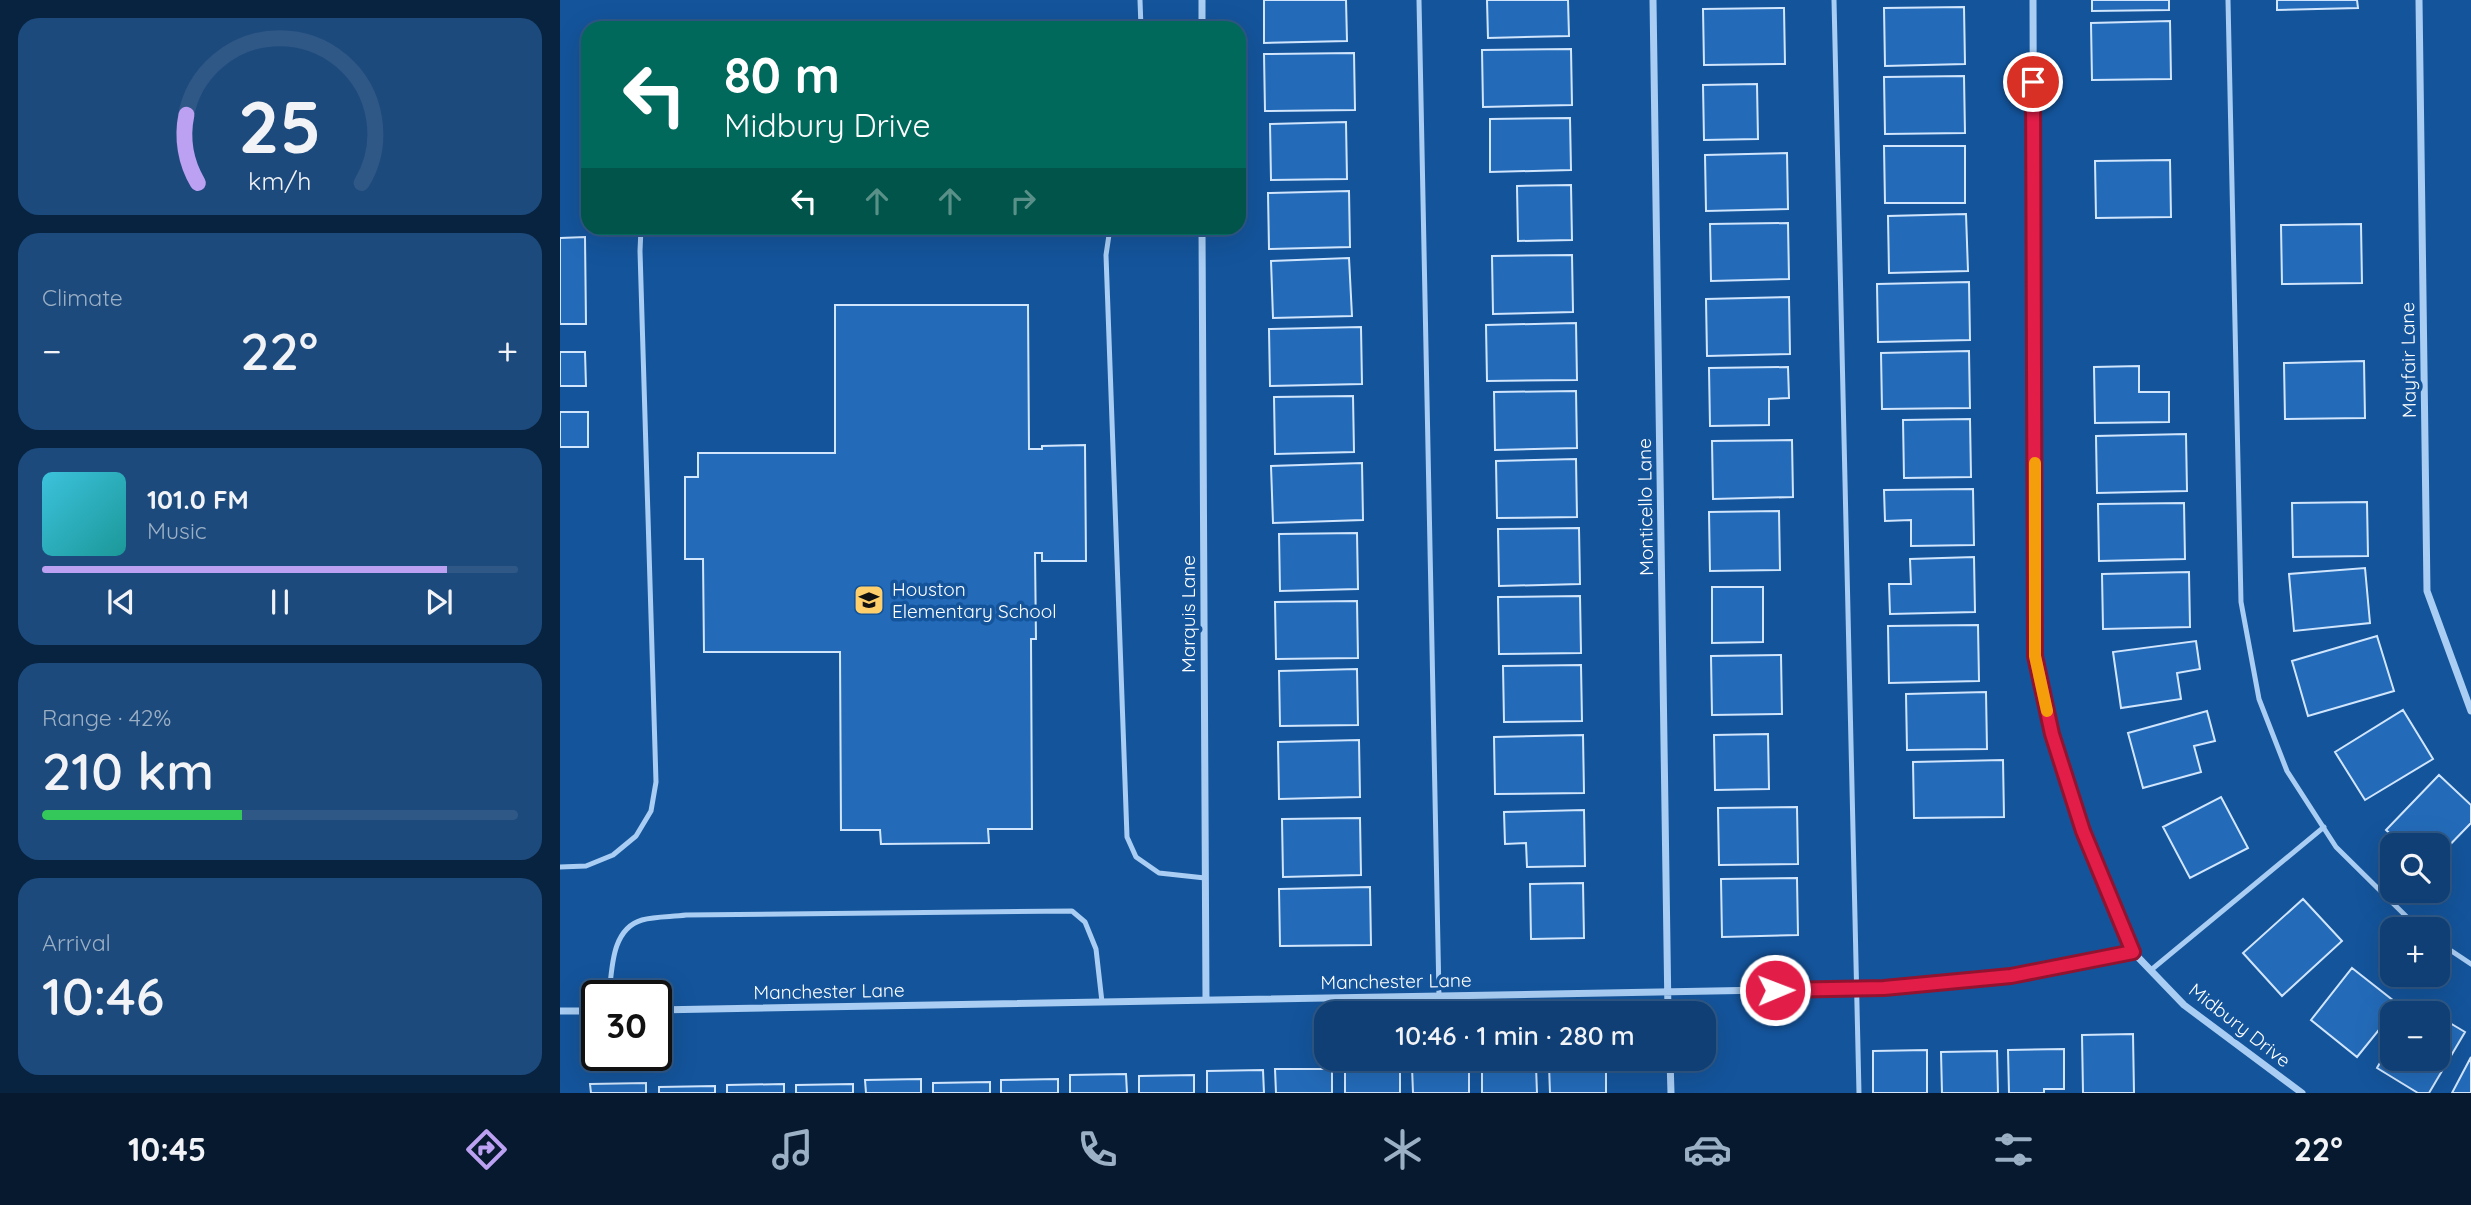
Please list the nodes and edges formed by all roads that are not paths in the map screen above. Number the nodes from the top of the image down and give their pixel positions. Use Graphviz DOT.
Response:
graph roads {
  1 [pos="1140,0"];
  2 [pos="1202,0"];
  3 [pos="1419,0"];
  4 [pos="1653,0"];
  5 [pos="1834,0"];
  6 [pos="2033,0"];
  7 [pos="2228,0"];
  8 [pos="2418,0"];
  9 [pos="1141,21"];
  10 [pos="1202,21"];
  11 [pos="641,235"];
  12 [pos="1109,235"];
  13 [pos="1202,235"];
  14 [pos="2471,710"];
  15 [pos="2324,827"];
  16 [pos="560,867"];
  17 [pos="1205,878"];
  18 [pos="2407,917"];
  19 [pos="2450,950"];
  20 [pos="2133,952"];
  21 [pos="2471,964"];
  22 [pos="2151,971"];
  23 [pos="611,980"];
  24 [pos="1855,989"];
  25 [pos="1668,992"];
  26 [pos="1439,996"];
  27 [pos="1206,1000"];
  28 [pos="1668,1001"];
  29 [pos="1102,1002"];
  30 [pos="672,1010"];
  31 [pos="560,1011"];
  32 [pos="581,1011"];
  33 [pos="1670,1071"];
  34 [pos="1671,1093"];
  35 [pos="1859,1093"];
  36 [pos="2302,1093"];
  1 -- 9 [label="lane"];
  2 -- 10 [label="street"];
  3 -- 26 [label="lane"];
  4 -- 25 [label="street, Monticello Lane"];
  5 -- 24 [label="lane"];
  6 -- 20 [label="street, Midbury Drive"];
  7 -- 15 [label="lane"];
  8 -- 14 [label="street, Mayfair Lane"];
  11 -- 16 [label="lane"];
  12 -- 17 [label="lane"];
  13 -- 17 [label="street, Marquis Lane"];
  15 -- 18 [label="lane"];
  15 -- 22 [label="lane"];
  17 -- 27 [label="street, Marquis Lane"];
  19 -- 21 [label="lane"];
  20 -- 22 [label="street, Midbury Drive"];
  20 -- 24 [label="street, Manchester Lane"];
  22 -- 36 [label="street, Midbury Drive"];
  23 -- 29 [label="lane"];
  24 -- 25 [label="street, Manchester Lane"];
  24 -- 35 [label="lane"];
  25 -- 26 [label="street, Manchester Lane"];
  25 -- 28 [label="street, Monticello Lane"];
  26 -- 27 [label="street, Manchester Lane"];
  27 -- 29 [label="street, Manchester Lane"];
  29 -- 30 [label="street, Manchester Lane"];
  31 -- 32 [label="street"];
  33 -- 34 [label="street"];
}
